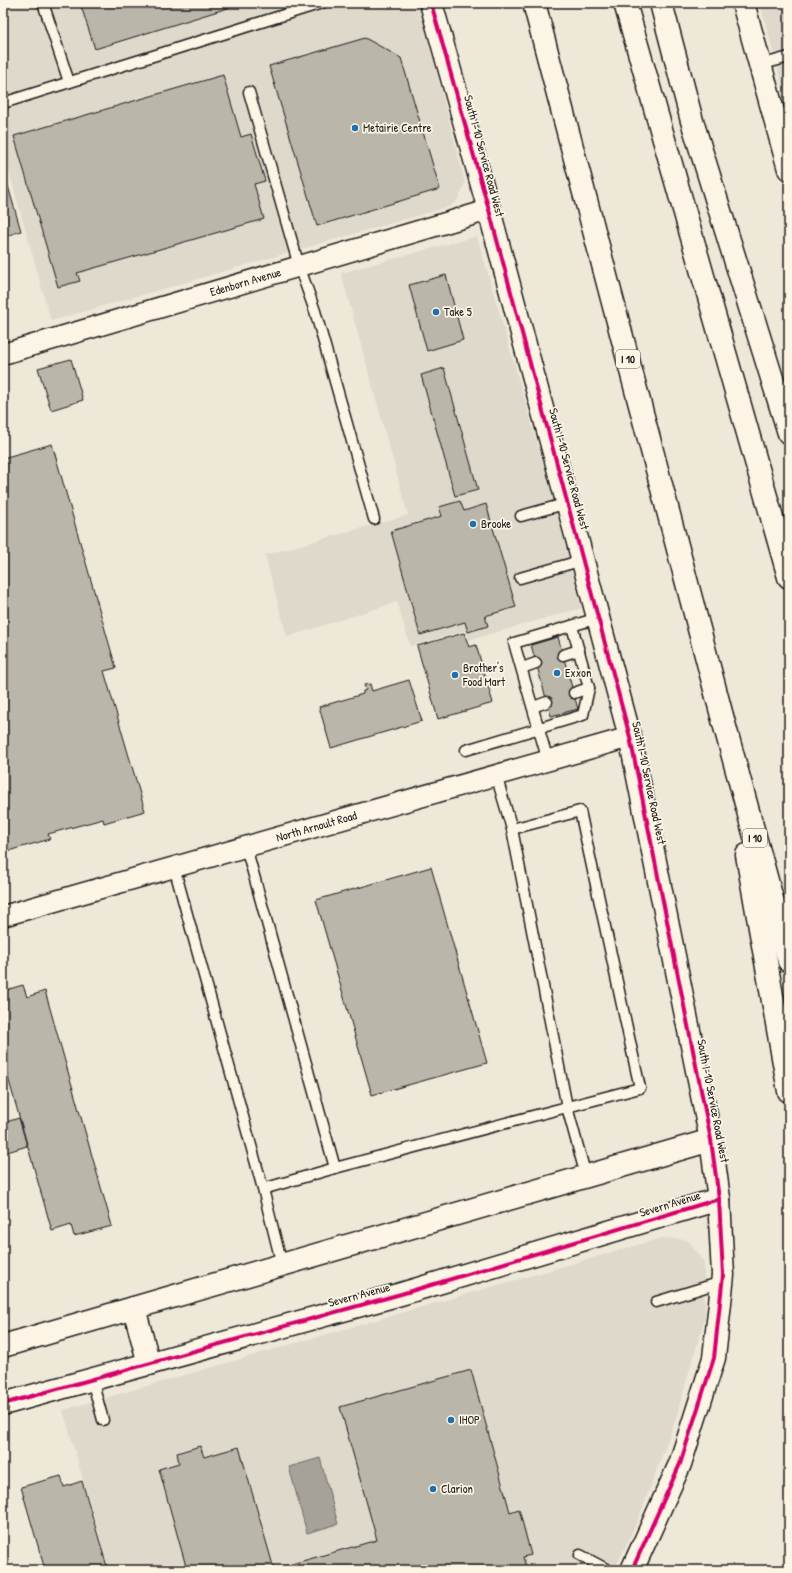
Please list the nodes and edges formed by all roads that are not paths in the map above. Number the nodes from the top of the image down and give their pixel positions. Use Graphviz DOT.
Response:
graph roads {
  1 [pos="43,3"];
  2 [pos="322,3"];
  3 [pos="431,3"];
  4 [pos="534,3"];
  5 [pos="625,3"];
  6 [pos="661,3"];
  7 [pos="668,3"];
  8 [pos="743,3"];
  9 [pos="789,57"];
  10 [pos="760,65"];
  11 [pos="69,82"];
  12 [pos="249,92"];
  13 [pos="3,103"];
  14 [pos="784,129"];
  15 [pos="789,169"];
  16 [pos="489,210"];
  17 [pos="299,266"];
  18 [pos="3,354"];
  19 [pos="789,384"];
  20 [pos="789,433"];
  21 [pos="568,503"];
  22 [pos="521,516"];
  23 [pos="374,519"];
  24 [pos="582,560"];
  25 [pos="789,577"];
  26 [pos="520,578"];
  27 [pos="598,618"];
  28 [pos="572,626"];
  29 [pos="579,650"];
  30 [pos="563,655"];
  31 [pos="536,663"];
  32 [pos="522,668"];
  33 [pos="589,688"];
  34 [pos="574,693"];
  35 [pos="547,702"];
  36 [pos="533,706"];
  37 [pos="722,716"];
  38 [pos="540,728"];
  39 [pos="630,737"];
  40 [pos="466,750"];
  41 [pos="548,761"];
  42 [pos="496,775"];
  43 [pos="512,829"];
  44 [pos="246,847"];
  45 [pos="174,867"];
  46 [pos="3,916"];
  47 [pos="789,961"];
  48 [pos="789,1091"];
  49 [pos="567,1107"];
  50 [pos="711,1140"];
  51 [pos="335,1168"];
  52 [pos="586,1176"];
  53 [pos="263,1189"];
  54 [pos="719,1200"];
  55 [pos="282,1265"];
  56 [pos="722,1282"];
  57 [pos="656,1302"];
  58 [pos="134,1308"];
  59 [pos="3,1346"];
  60 [pos="149,1364"];
  61 [pos="92,1380"];
  62 [pos="3,1404"];
  63 [pos="103,1420"];
  64 [pos="580,1555"];
  65 [pos="608,1570"];
  66 [pos="632,1570"];
  1 -- 11 [label="lane"];
  2 -- 11 [label="lane"];
  3 -- 16 [label="main road, South I-10 Service Road West"];
  4 -- 37 [label="main road, I 10"];
  5 -- 25 [label="main road"];
  6 -- 20 [label="main road"];
  7 -- 19 [label="main road"];
  8 -- 10 [label="main road"];
  9 -- 10 [label="lane"];
  10 -- 14 [label="main road"];
  11 -- 13 [label="lane"];
  12 -- 17 [label="lane"];
  14 -- 15 [label="main road"];
  16 -- 17 [label="street, Edenborn Avenue"];
  16 -- 21 [label="main road, South I-10 Service Road West"];
  17 -- 18 [label="street, Edenborn Avenue"];
  17 -- 23 [label="lane"];
  21 -- 22 [label="lane"];
  21 -- 24 [label="main road, South I-10 Service Road West"];
  24 -- 26 [label="lane"];
  24 -- 27 [label="main road, South I-10 Service Road West"];
  27 -- 28 [label="lane"];
  27 -- 39 [label="main road, South I-10 Service Road West"];
  28 -- 29 [label="lane"];
  28 -- 32 [label="lane"];
  29 -- 30 [label="lane"];
  29 -- 33 [label="lane"];
  31 -- 32 [label="lane"];
  32 -- 36 [label="lane"];
  33 -- 34 [label="lane"];
  33 -- 38 [label="lane"];
  35 -- 36 [label="lane"];
  36 -- 38 [label="lane"];
  37 -- 47 [label="main road, I 10"];
  37 -- 48 [label="main road"];
  38 -- 40 [label="lane"];
  38 -- 41 [label="lane"];
  39 -- 41 [label="street, North Arnoult Road"];
  39 -- 50 [label="main road, South I-10 Service Road West"];
  41 -- 42 [label="street, North Arnoult Road"];
  42 -- 43 [label="lane"];
  42 -- 44 [label="street, North Arnoult Road"];
  43 -- 49 [label="lane"];
  43 -- 49 [label="lane"];
  44 -- 45 [label="street, North Arnoult Road"];
  44 -- 51 [label="lane"];
  45 -- 46 [label="street, North Arnoult Road"];
  45 -- 53 [label="lane"];
  49 -- 51 [label="lane"];
  49 -- 52 [label="lane"];
  50 -- 52 [label="main road"];
  50 -- 54 [label="main road, South I-10 Service Road West"];
  51 -- 53 [label="lane"];
  52 -- 55 [label="main road"];
  53 -- 55 [label="lane"];
  54 -- 56 [label="main road, South I-10 Service Road West"];
  54 -- 60 [label="main road, Severn Avenue"];
  55 -- 58 [label="main road"];
  56 -- 57 [label="lane"];
  56 -- 66 [label="main road, South I-10 Service Road West"];
  58 -- 59 [label="main road"];
  58 -- 60 [label="main road"];
  60 -- 61 [label="main road, Severn Avenue"];
  61 -- 62 [label="main road, Severn Avenue"];
  61 -- 63 [label="lane"];
  64 -- 65 [label="lane"];
}
